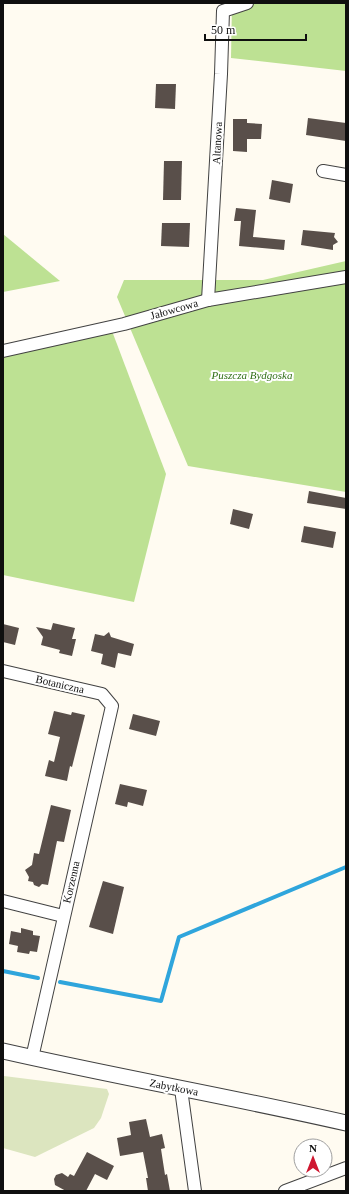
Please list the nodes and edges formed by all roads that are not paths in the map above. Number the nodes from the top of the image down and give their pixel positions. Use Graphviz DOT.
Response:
graph roads {
  1 [pos="247,3"];
  2 [pos="323,171"];
  3 [pos="346,175"];
  4 [pos="346,277"];
  5 [pos="208,300"];
  6 [pos="3,351"];
  7 [pos="3,671"];
  8 [pos="112,706"];
  9 [pos="3,901"];
  10 [pos="63,916"];
  11 [pos="3,1051"];
  12 [pos="32,1058"];
  13 [pos="181,1089"];
  14 [pos="346,1123"];
  15 [pos="346,1168"];
  16 [pos="194,1191"];
  17 [pos="285,1191"];
  1 -- 5 [label="street, Altanowa"];
  2 -- 3 [label="street"];
  4 -- 5 [label="street, Jałowcowa"];
  5 -- 6 [label="street, Jałowcowa"];
  7 -- 8 [label="street, Botaniczna"];
  8 -- 10 [label="street, Korzenna"];
  9 -- 10 [label="street"];
  10 -- 12 [label="street, Korzenna"];
  11 -- 12 [label="street, Zabytkowa"];
  12 -- 13 [label="street, Zabytkowa"];
  13 -- 14 [label="street, Zabytkowa"];
  13 -- 16 [label="street"];
  15 -- 17 [label="street"];
}
